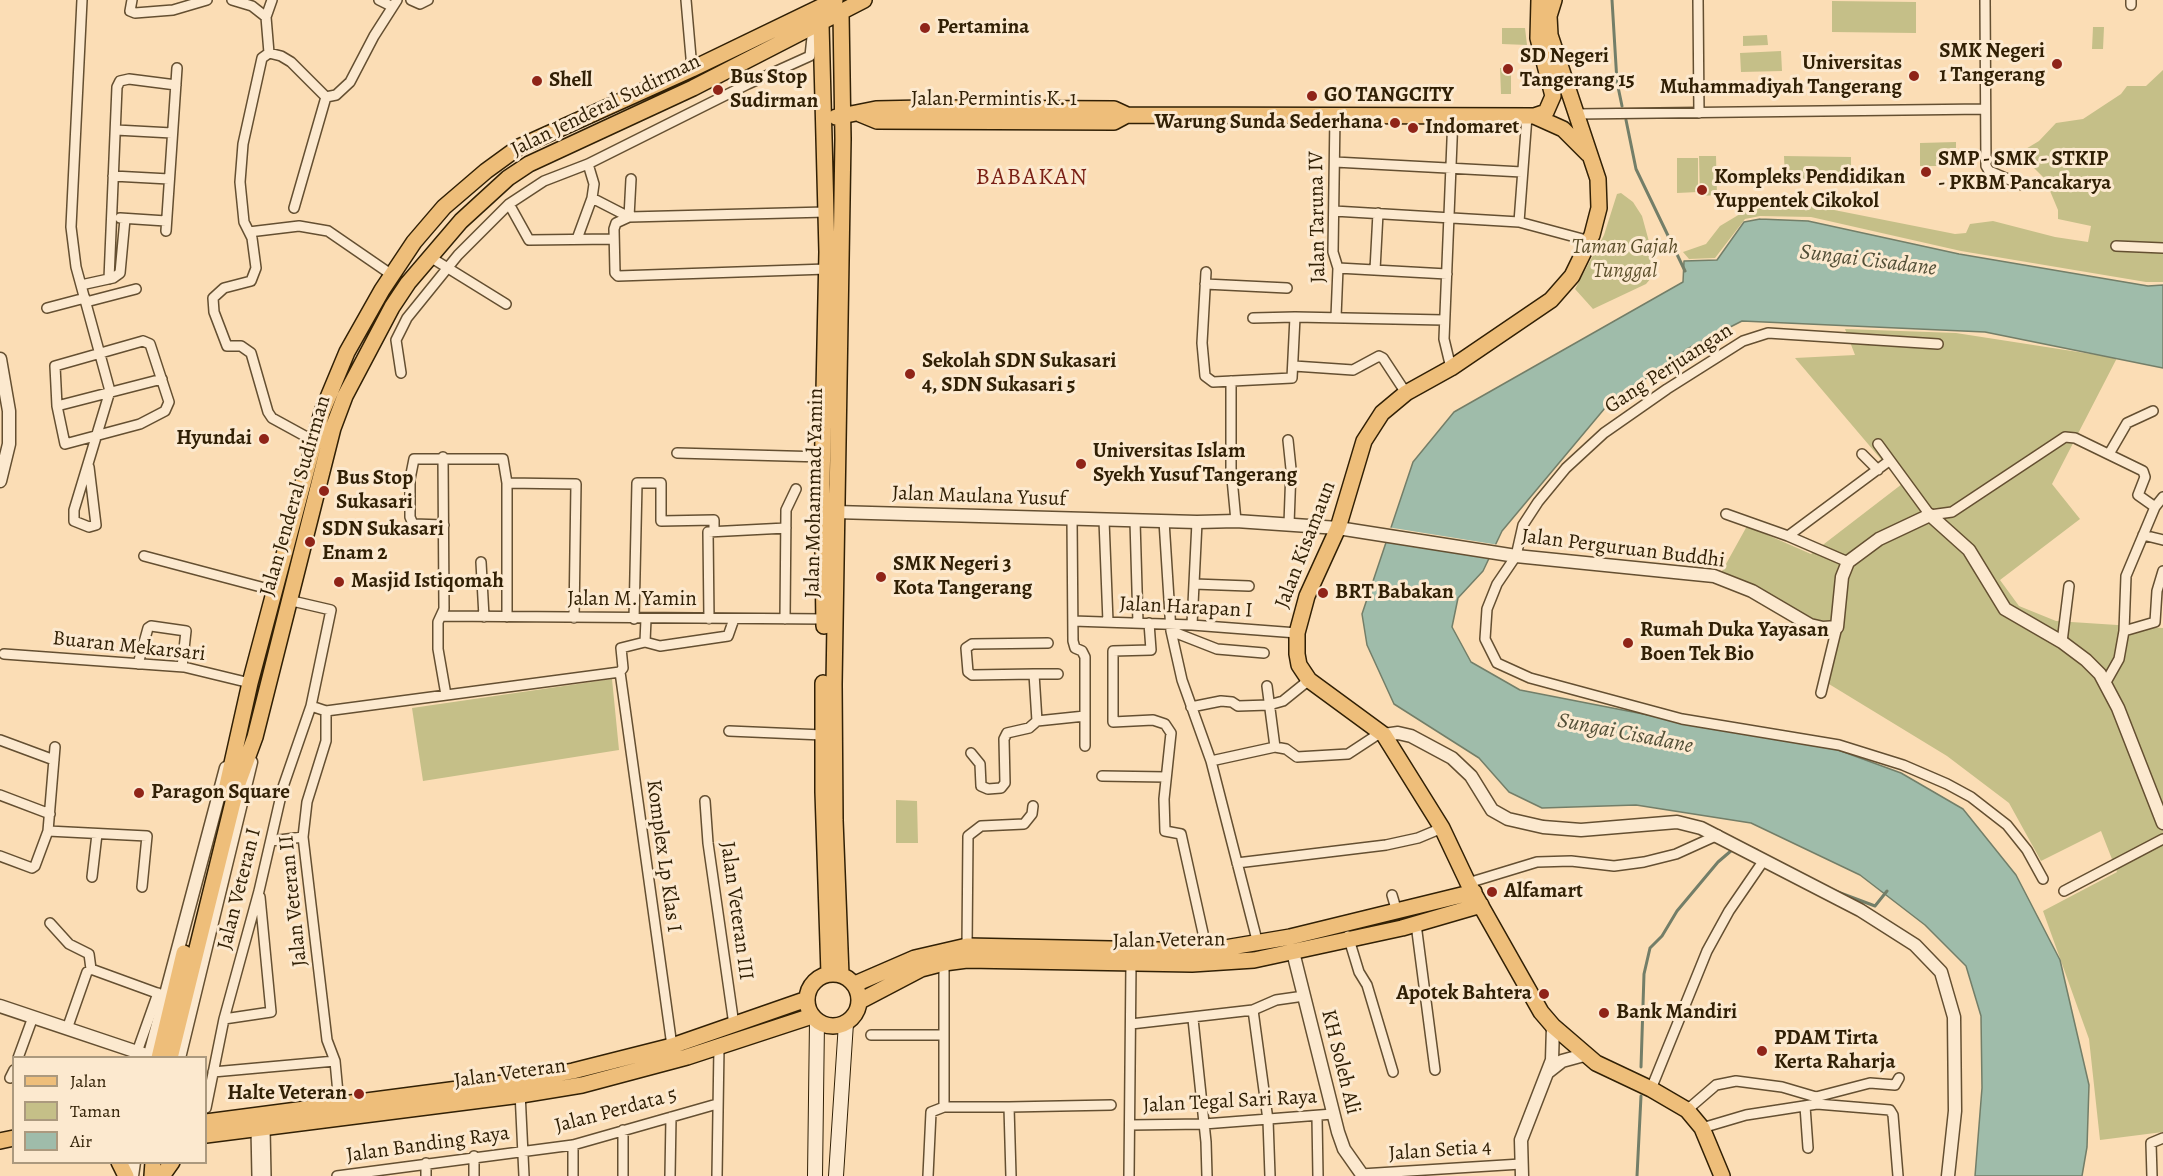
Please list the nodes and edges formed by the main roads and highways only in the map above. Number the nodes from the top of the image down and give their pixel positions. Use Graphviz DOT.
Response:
graph roads {
  1 [pos="864,0"];
  2 [pos="1539,0"];
  3 [pos="1554,0"];
  4 [pos="838,6"];
  5 [pos="817,26"];
  6 [pos="843,48"];
  7 [pos="822,55"];
  8 [pos="843,115"];
  9 [pos="1531,116"];
  10 [pos="824,126"];
  11 [pos="1592,158"];
  12 [pos="282,596"];
  13 [pos="246,739"];
  14 [pos="1474,893"];
  15 [pos="1347,932"];
  16 [pos="1037,954"];
  17 [pos="835,974"];
  18 [pos="855,984"];
  19 [pos="807,999"];
  20 [pos="860,1001"];
  21 [pos="815,1019"];
  22 [pos="846,1023"];
  23 [pos="153,1056"];
  24 [pos="170,1056"];
  25 [pos="520,1088"];
  26 [pos="377,1106"];
  27 [pos="207,1122"];
  28 [pos="209,1136"];
  29 [pos="815,1176"];
  30 [pos="837,1176"];
  31 [pos="1722,1176"];
  1 -- 4 [label="main road, Jalan Jenderal Sudirman"];
  2 -- 9 [label="main road"];
  3 -- 11 [label="main road, Jalan Kisamaun"];
  4 -- 5 [label="main road, Jalan Jenderal Sudirman"];
  4 -- 6 [label="main road, Jalan Mohammad Yamin"];
  4 -- 12 [label="main road, Jalan Jenderal Sudirman"];
  5 -- 7 [label="main road, Jalan Mohammad Yamin"];
  5 -- 12 [label="main road, Jalan Jenderal Sudirman"];
  6 -- 7 [label="main road"];
  6 -- 8 [label="main road, Jalan Mohammad Yamin"];
  7 -- 10 [label="main road, Jalan Mohammad Yamin"];
  8 -- 9 [label="main road, Jalan Permintis K. 1"];
  8 -- 10 [label="main road, Jalan Permintis K. 1"];
  8 -- 17 [label="main road, Jalan Mohammad Yamin"];
  9 -- 11 [label="main road, Jalan Permintis K. 1"];
  10 -- 17 [label="main road, Jalan Mohammad Yamin"];
  11 -- 14 [label="main road, Jalan Kisamaun"];
  12 -- 13 [label="main road, Jalan Jenderal Sudirman"];
  12 -- 13 [label="main road, Jalan Jenderal Sudirman"];
  13 -- 23 [label="main road, Jalan Jenderal Sudirman"];
  13 -- 24 [label="main road, Jalan Jenderal Sudirman"];
  14 -- 15 [label="main road, Jalan Veteran"];
  14 -- 15 [label="main road, Jalan Veteran"];
  14 -- 31 [label="main road"];
  15 -- 16 [label="main road, Jalan Veteran"];
  15 -- 16 [label="main road, Jalan Veteran"];
  16 -- 18 [label="main road, Jalan Veteran"];
  16 -- 20 [label="main road, Jalan Veteran"];
  17 -- 18 [label="main road"];
  17 -- 19 [label="main road"];
  18 -- 20 [label="main road"];
  19 -- 21 [label="main road"];
  19 -- 25 [label="main road, Jalan Veteran"];
  20 -- 22 [label="main road"];
  21 -- 22 [label="main road"];
  21 -- 25 [label="main road, Jalan Veteran"];
  21 -- 29 [label="main road"];
  22 -- 30 [label="main road"];
  25 -- 26 [label="main road, Jalan Veteran"];
  26 -- 27 [label="main road, Jalan Veteran"];
  26 -- 28 [label="main road, Jalan Veteran"];
}
